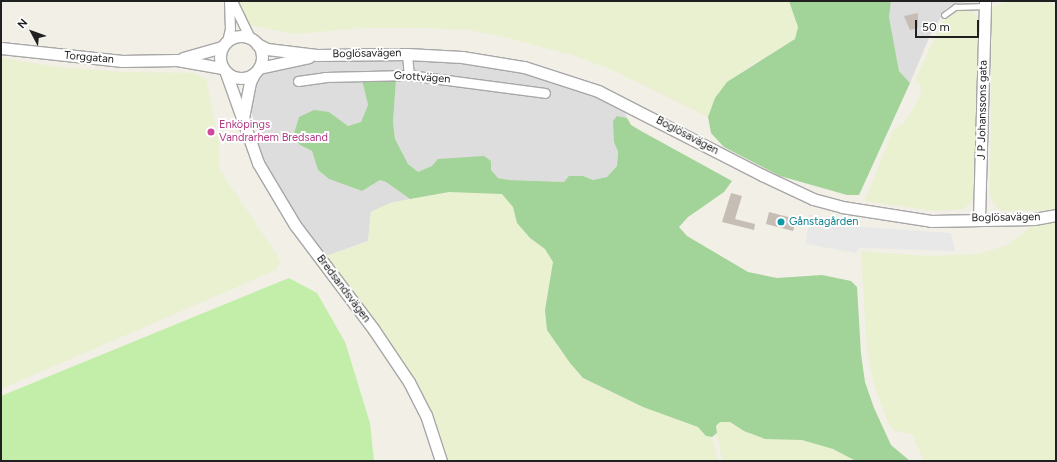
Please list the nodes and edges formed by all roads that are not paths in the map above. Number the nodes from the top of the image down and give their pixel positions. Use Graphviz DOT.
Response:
graph roads {
  1 [pos="231,1"];
  2 [pos="985,3"];
  3 [pos="944,15"];
  4 [pos="254,41"];
  5 [pos="224,44"];
  6 [pos="1,48"];
  7 [pos="407,54"];
  8 [pos="317,55"];
  9 [pos="177,60"];
  10 [pos="224,71"];
  11 [pos="256,71"];
  12 [pos="409,75"];
  13 [pos="298,81"];
  14 [pos="545,93"];
  15 [pos="243,118"];
  16 [pos="1056,215"];
  17 [pos="979,218"];
  18 [pos="441,461"];
  1 -- 4 [label="street"];
  1 -- 5 [label="street"];
  2 -- 3 [label="lane"];
  2 -- 17 [label="street, J P Johanssons gata"];
  4 -- 5 [label="street, Torggatan"];
  4 -- 8 [label="street, Boglösavägen"];
  4 -- 11 [label="street"];
  5 -- 9 [label="street, Torggatan"];
  5 -- 10 [label="street"];
  6 -- 9 [label="street, Torggatan"];
  7 -- 8 [label="street, Boglösavägen"];
  7 -- 12 [label="street"];
  7 -- 17 [label="street, Boglösavägen"];
  8 -- 11 [label="street, Boglösavägen"];
  9 -- 10 [label="street, Torggatan"];
  10 -- 11 [label="street, Torggatan"];
  10 -- 15 [label="street, Bredsandsvägen"];
  11 -- 15 [label="street"];
  12 -- 13 [label="street, Grottvägen"];
  12 -- 14 [label="street, Grottvägen"];
  15 -- 18 [label="street, Bredsandsvägen"];
  16 -- 17 [label="street, Boglösavägen"];
}
